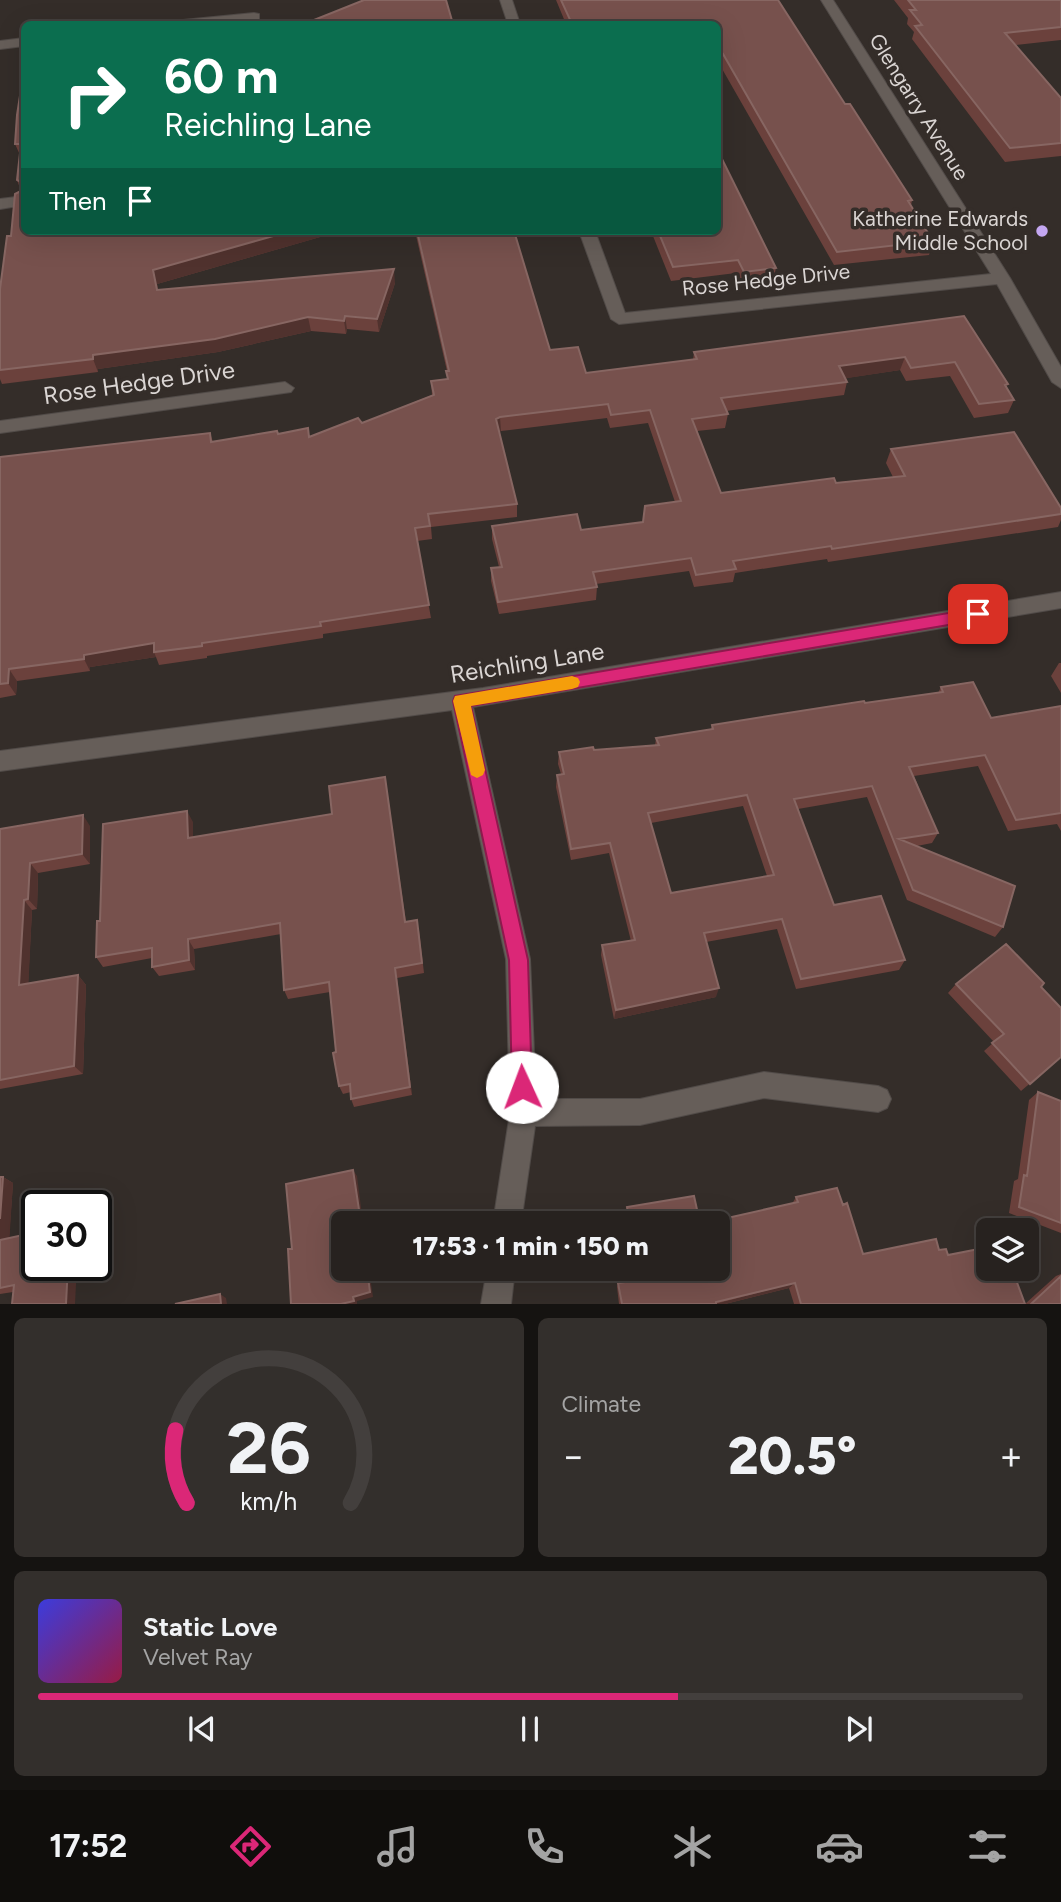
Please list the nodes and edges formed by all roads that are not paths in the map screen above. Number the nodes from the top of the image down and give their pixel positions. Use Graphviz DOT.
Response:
graph roads {
  1 [pos="506,0"];
  2 [pos="827,0"];
  3 [pos="254,17"];
  4 [pos="213,21"];
  5 [pos="513,21"];
  6 [pos="21,42"];
  7 [pos="0,45"];
  8 [pos="21,201"];
  9 [pos="0,204"];
  10 [pos="588,235"];
  11 [pos="1002,278"];
  12 [pos="1061,382"];
  13 [pos="285,388"];
  14 [pos="0,427"];
  15 [pos="1061,600"];
  16 [pos="461,701"];
  17 [pos="0,761"];
  18 [pos="878,1098"];
  19 [pos="523,1113"];
  20 [pos="509,1211"];
  21 [pos="499,1281"];
  22 [pos="496,1304"];
  1 -- 5 [label="street"];
  2 -- 11 [label="street, Glengarry Avenue"];
  3 -- 4 [label="street"];
  6 -- 7 [label="street"];
  8 -- 9 [label="street"];
  10 -- 11 [label="street, Rose Hedge Drive"];
  11 -- 12 [label="street, Glengarry Avenue"];
  13 -- 14 [label="street, Rose Hedge Drive"];
  15 -- 16 [label="street, Reichling Lane"];
  16 -- 17 [label="street, Reichling Lane"];
  16 -- 19 [label="street"];
  18 -- 19 [label="street"];
  19 -- 20 [label="street"];
  21 -- 22 [label="street"];
}
